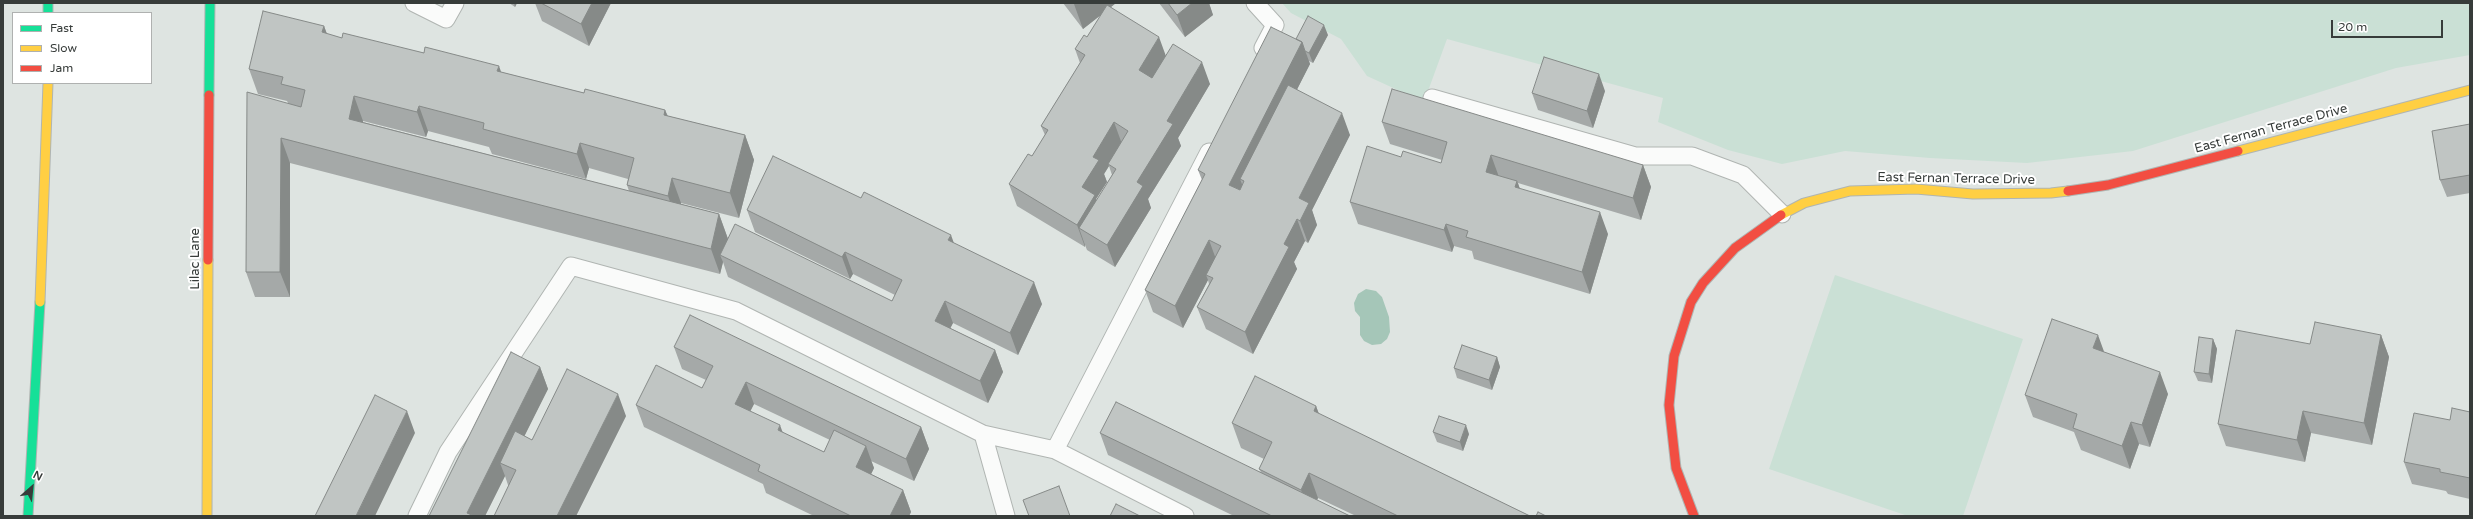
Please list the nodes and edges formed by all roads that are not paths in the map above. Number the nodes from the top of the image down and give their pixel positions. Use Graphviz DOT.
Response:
graph roads {
  1 [pos="210,3"];
  2 [pos="414,3"];
  3 [pos="455,3"];
  4 [pos="1255,3"];
  5 [pos="1256,61"];
  6 [pos="48,84"];
  7 [pos="2470,90"];
  8 [pos="1432,98"];
  9 [pos="1216,138"];
  10 [pos="1782,214"];
  11 [pos="983,434"];
  12 [pos="1055,450"];
  13 [pos="28,516"];
  14 [pos="207,516"];
  15 [pos="417,516"];
  16 [pos="1006,516"];
  17 [pos="1185,516"];
  18 [pos="1694,516"];
  1 -- 14 [label="main road, Lilac Lane"];
  2 -- 3 [label="lane"];
  4 -- 5 [label="lane"];
  6 -- 13 [label="main road"];
  7 -- 10 [label="main road, East Fernan Terrace Drive"];
  8 -- 10 [label="lane"];
  9 -- 12 [label="lane"];
  10 -- 18 [label="main road, East Fernan Terrace Drive"];
  11 -- 12 [label="lane"];
  11 -- 15 [label="lane"];
  11 -- 16 [label="lane"];
  12 -- 17 [label="lane"];
}
